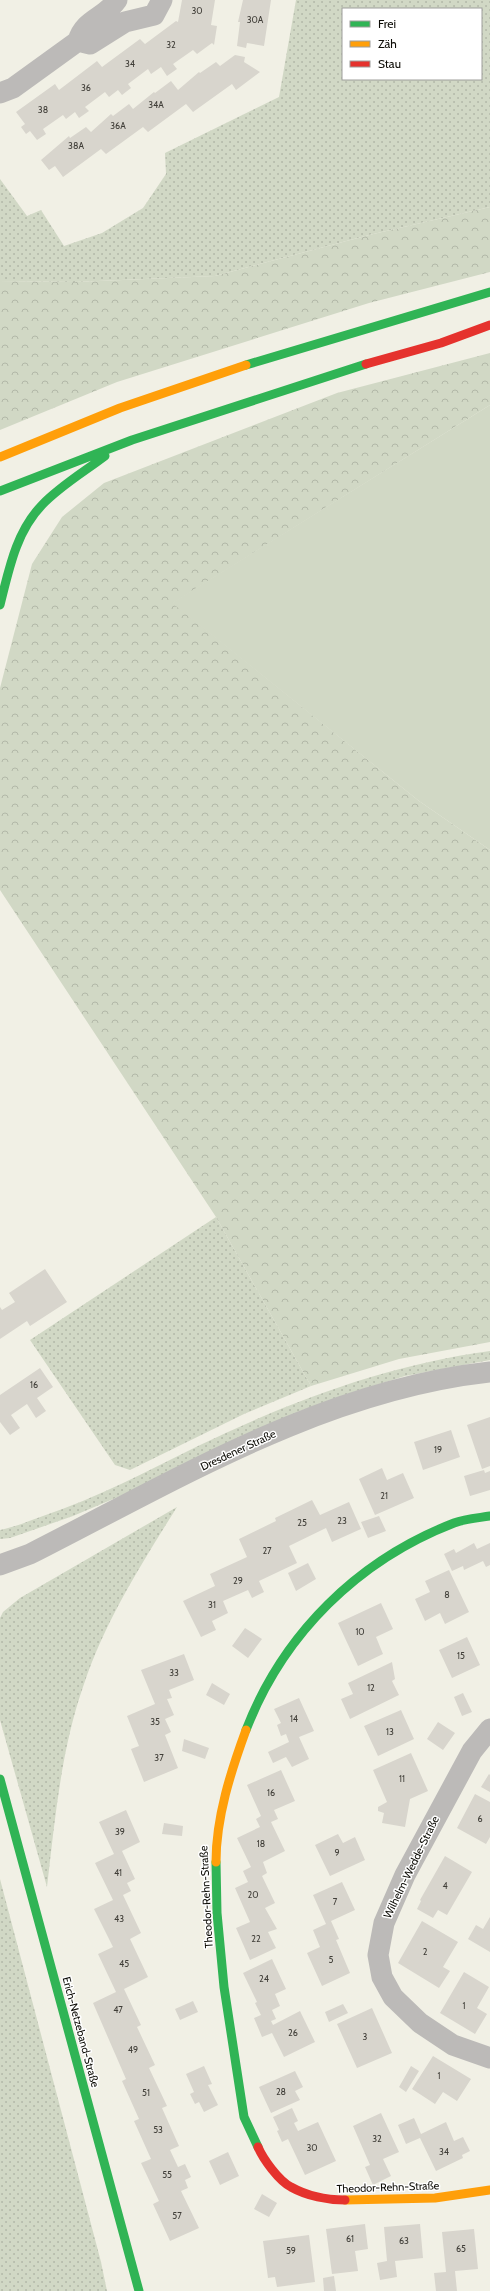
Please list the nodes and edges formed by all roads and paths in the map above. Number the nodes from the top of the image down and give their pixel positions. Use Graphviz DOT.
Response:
graph roads {
  1 [pos="117,0"];
  2 [pos="162,0"];
  3 [pos="78,42"];
  4 [pos="0,94"];
  5 [pos="490,292"];
  6 [pos="490,325"];
  7 [pos="122,442"];
  8 [pos="0,457"];
  9 [pos="0,492"];
  10 [pos="0,605"];
  11 [pos="490,1372"];
  12 [pos="490,1516"];
  13 [pos="0,1565"];
  14 [pos="490,1729"];
  15 [pos="0,1779"];
  16 [pos="490,2058"];
  17 [pos="490,2190"];
  18 [pos="139,2291"];
  1 -- 3 [label="street"];
  2 -- 3 [label="street"];
  3 -- 4 [label="street"];
  5 -- 8 [label="main road"];
  6 -- 7 [label="main road"];
  7 -- 9 [label="main road"];
  7 -- 10 [label="main road"];
  11 -- 13 [label="street, Dresdener Straße"];
  12 -- 17 [label="main road, Theodor-Rehn-Straße"];
  14 -- 16 [label="street, Wilhelm-Wedde-Straße"];
  15 -- 18 [label="main road, Erich-Netzeband-Straße"];
}
